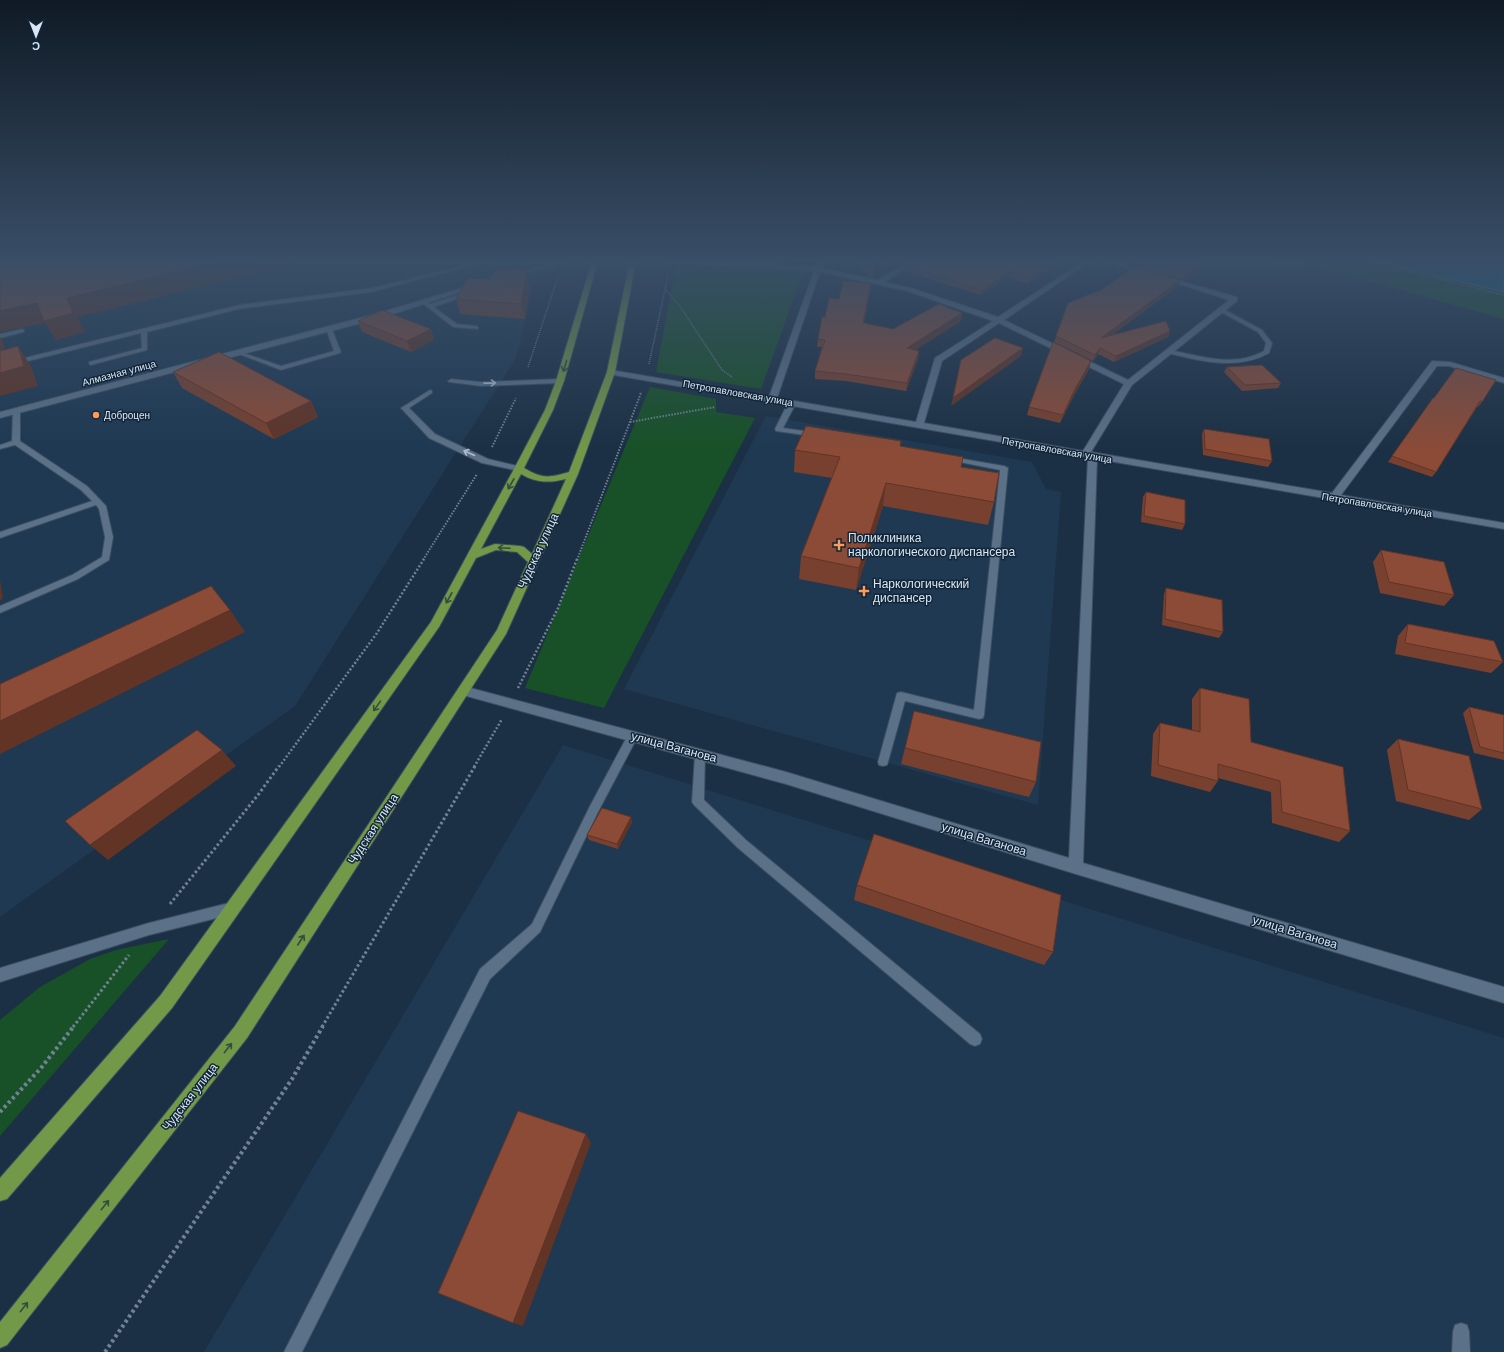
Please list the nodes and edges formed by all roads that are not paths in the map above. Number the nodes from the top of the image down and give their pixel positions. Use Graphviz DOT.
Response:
graph roads {
  1 [pos="168,324"];
  2 [pos="347,324"];
  3 [pos="452,324"];
  4 [pos="577,324"];
  5 [pos="620,324"];
  6 [pos="798,324"];
  7 [pos="992,324"];
  8 [pos="1007,324"];
  9 [pos="1204,324"];
  10 [pos="1248,324"];
  11 [pos="476,328"];
  12 [pos="328,329"];
  13 [pos="144,330"];
  14 [pos="22,331"];
  15 [pos="0,336"];
  16 [pos="1169,352"];
  17 [pos="239,353"];
  18 [pos="91,363"];
  19 [pos="0,366"];
  20 [pos="611,372"];
  21 [pos="451,381"];
  22 [pos="1504,381"];
  23 [pos="560,382"];
  24 [pos="1129,383"];
  25 [pos="430,392"];
  26 [pos="772,400"];
  27 [pos="792,403"];
  28 [pos="16,411"];
  29 [pos="0,415"];
  30 [pos="919,425"];
  31 [pos="825,437"];
  32 [pos="16,442"];
  33 [pos="0,447"];
  34 [pos="1089,455"];
  35 [pos="942,457"];
  36 [pos="519,469"];
  37 [pos="573,474"];
  38 [pos="1334,498"];
  39 [pos="98,502"];
  40 [pos="1504,526"];
  41 [pos="0,535"];
  42 [pos="472,556"];
  43 [pos="533,561"];
  44 [pos="0,610"];
  45 [pos="463,691"];
  46 [pos="633,736"];
  47 [pos="700,754"];
  48 [pos="883,762"];
  49 [pos="1076,867"];
  50 [pos="233,908"];
  51 [pos="0,975"];
  52 [pos="1504,995"];
  53 [pos="975,1039"];
  54 [pos="0,1192"];
  55 [pos="1461,1331"];
  56 [pos="0,1338"];
  57 [pos="293,1352"];
  58 [pos="1461,1352"];
  1 -- 13 [label="lane"];
  2 -- 12 [label="street, Алмазная улица"];
  3 -- 11 [label="lane"];
  4 -- 23 [label="highway, one-way"];
  5 -- 20 [label="highway, Чудская улица"];
  6 -- 26 [label="street"];
  7 -- 30 [label="street"];
  8 -- 24 [label="street"];
  9 -- 16 [label="street"];
  10 -- 16 [label="lane"];
  12 -- 17 [label="street, Алмазная улица"];
  12 -- 17 [label="lane"];
  13 -- 18 [label="lane"];
  13 -- 19 [label="lane"];
  14 -- 15 [label="lane"];
  16 -- 24 [label="street"];
  17 -- 28 [label="street, Алмазная улица"];
  20 -- 26 [label="street, Петропавловская улица"];
  20 -- 37 [label="highway, Чудская улица"];
  21 -- 23 [label="lane, one-way"];
  22 -- 38 [label="street"];
  23 -- 36 [label="highway"];
  24 -- 34 [label="street"];
  36 -- 25 [label="lane, one-way"];
  26 -- 27 [label="street, Петропавловская улица"];
  27 -- 30 [label="street, Петропавловская улица"];
  27 -- 31 [label="lane"];
  28 -- 29 [label="street, Алмазная улица"];
  28 -- 32 [label="lane"];
  30 -- 34 [label="street, Петропавловская улица"];
  32 -- 33 [label="lane"];
  32 -- 39 [label="lane"];
  34 -- 38 [label="street, Петропавловская улица"];
  34 -- 49 [label="street"];
  35 -- 48 [label="lane"];
  36 -- 37 [label="highway"];
  36 -- 42 [label="highway, one-way"];
  37 -- 43 [label="highway, Чудская улица"];
  38 -- 40 [label="street, Петропавловская улица"];
  39 -- 41 [label="lane"];
  39 -- 44 [label="lane"];
  43 -- 42 [label="highway, one-way"];
  42 -- 50 [label="highway, one-way"];
  43 -- 45 [label="highway, Чудская улица"];
  45 -- 46 [label="street, улица Ваганова"];
  56 -- 45 [label="highway, Чудская улица, one-way"];
  46 -- 47 [label="street, улица Ваганова"];
  46 -- 57 [label="lane"];
  47 -- 49 [label="street, улица Ваганова"];
  47 -- 53 [label="lane"];
  49 -- 52 [label="street, улица Ваганова"];
  50 -- 51 [label="lane"];
  50 -- 54 [label="highway"];
  55 -- 58 [label="lane"];
}
